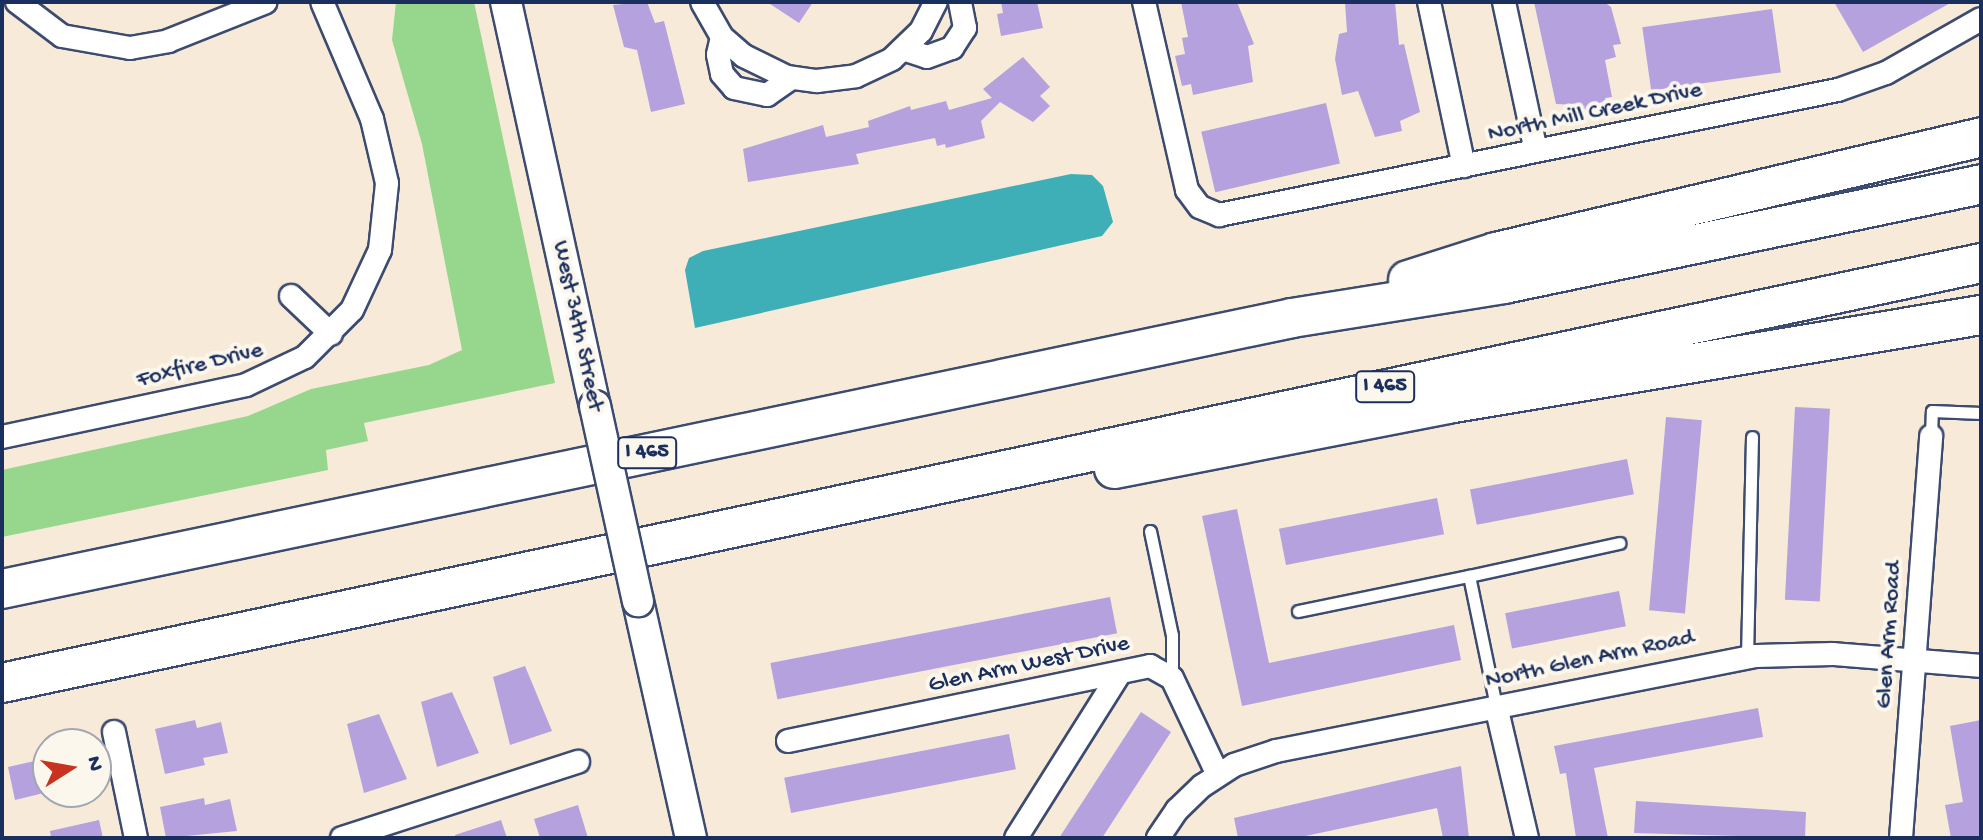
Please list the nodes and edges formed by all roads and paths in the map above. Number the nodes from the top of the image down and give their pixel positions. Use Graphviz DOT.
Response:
graph roads {
  1 [pos="17,2"];
  2 [pos="266,2"];
  3 [pos="322,2"];
  4 [pos="506,2"];
  5 [pos="702,2"];
  6 [pos="936,2"];
  7 [pos="960,2"];
  8 [pos="1144,2"];
  9 [pos="1429,2"];
  10 [pos="1504,2"];
  11 [pos="1981,19"];
  12 [pos="722,37"];
  13 [pos="903,49"];
  14 [pos="791,78"];
  15 [pos="1981,137"];
  16 [pos="1536,151"];
  17 [pos="1464,166"];
  18 [pos="1981,184"];
  19 [pos="1981,263"];
  20 [pos="291,296"];
  21 [pos="1981,315"];
  22 [pos="1292,318"];
  23 [pos="331,334"];
  24 [pos="1981,413"];
  25 [pos="2,436"];
  26 [pos="1931,436"];
  27 [pos="1752,437"];
  28 [pos="790,517"];
  29 [pos="1150,531"];
  30 [pos="1619,543"];
  31 [pos="1469,576"];
  32 [pos="2,589"];
  33 [pos="1298,611"];
  34 [pos="1747,657"];
  35 [pos="1915,662"];
  36 [pos="1981,666"];
  37 [pos="1120,673"];
  38 [pos="1172,678"];
  39 [pos="2,683"];
  40 [pos="1496,706"];
  41 [pos="114,732"];
  42 [pos="788,741"];
  43 [pos="578,762"];
  44 [pos="1218,775"];
  45 [pos="136,838"];
  46 [pos="342,838"];
  47 [pos="691,838"];
  48 [pos="1016,838"];
  49 [pos="1158,838"];
  50 [pos="1527,838"];
  51 [pos="1901,838"];
  1 -- 2 [label="street"];
  3 -- 23 [label="street, Foxfire Drive"];
  4 -- 47 [label="street, West 34th Street, bridge"];
  5 -- 12 [label="street"];
  6 -- 13 [label="street"];
  7 -- 13 [label="street"];
  8 -- 17 [label="street, North Mill Creek Drive"];
  9 -- 17 [label="street"];
  10 -- 16 [label="street"];
  11 -- 16 [label="street, North Mill Creek Drive"];
  12 -- 14 [label="street"];
  12 -- 14 [label="street"];
  13 -- 14 [label="street"];
  15 -- 22 [label="highway"];
  16 -- 17 [label="street, North Mill Creek Drive"];
  18 -- 22 [label="highway, I 465"];
  19 -- 28 [label="highway, I 465"];
  20 -- 23 [label="street"];
  21 -- 28 [label="highway"];
  22 -- 32 [label="highway, I 465"];
  23 -- 25 [label="street, Foxfire Drive"];
  24 -- 26 [label="lane"];
  26 -- 35 [label="street, Glen Arm Road"];
  27 -- 34 [label="lane"];
  28 -- 39 [label="highway, I 465"];
  29 -- 38 [label="lane"];
  30 -- 31 [label="lane"];
  31 -- 33 [label="lane"];
  31 -- 40 [label="lane"];
  34 -- 35 [label="street, North Glen Arm Road"];
  34 -- 40 [label="street, North Glen Arm Road"];
  35 -- 36 [label="street, North Glen Arm Road"];
  35 -- 51 [label="street, Glen Arm Road"];
  37 -- 38 [label="street, Glen Arm West Drive"];
  37 -- 42 [label="street, Glen Arm West Drive"];
  37 -- 48 [label="street"];
  38 -- 44 [label="street"];
  40 -- 44 [label="street, North Glen Arm Road"];
  40 -- 50 [label="street"];
  41 -- 45 [label="street"];
  43 -- 46 [label="street"];
  44 -- 49 [label="street, North Glen Arm Road"];
}
